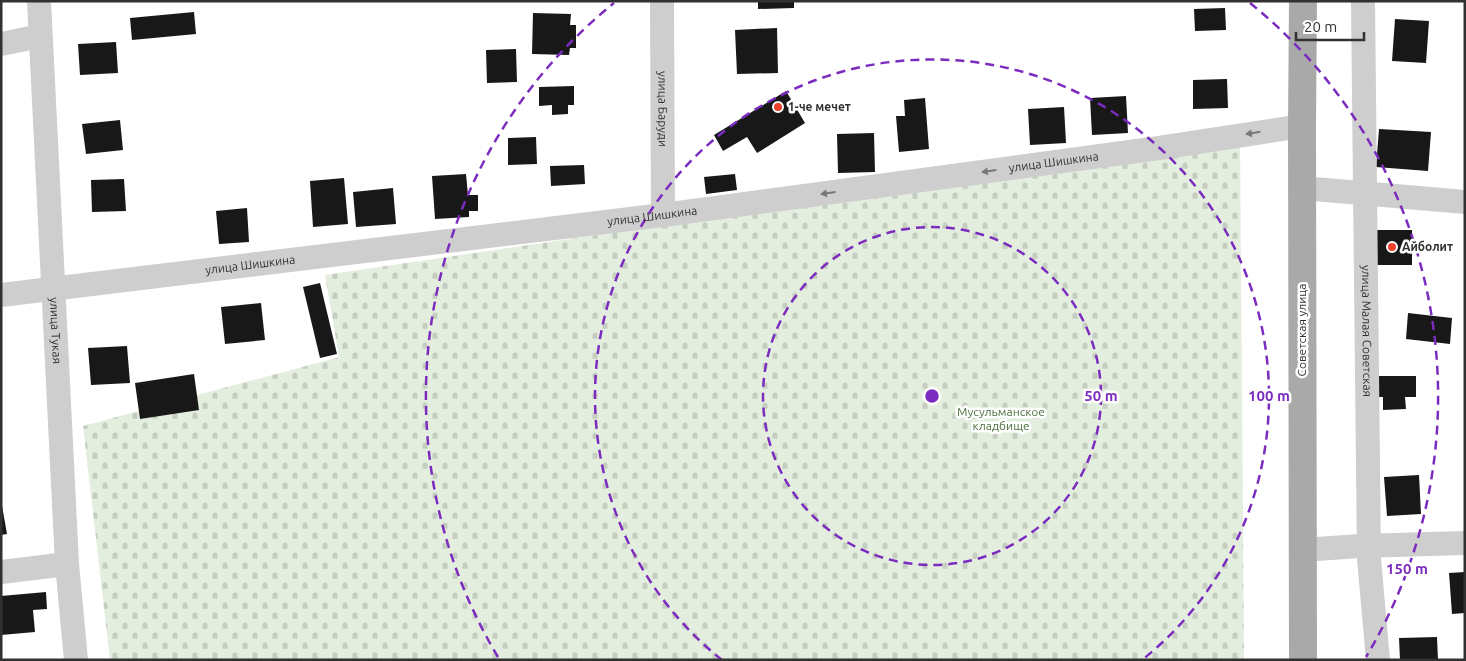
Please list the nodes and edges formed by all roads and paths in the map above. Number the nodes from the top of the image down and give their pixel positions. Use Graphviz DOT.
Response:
graph roads {
  1 [pos="39,1"];
  2 [pos="662,1"];
  3 [pos="1303,1"];
  4 [pos="1364,1"];
  5 [pos="40,36"];
  6 [pos="1,44"];
  7 [pos="1302,126"];
  8 [pos="1302,188"];
  9 [pos="1365,194"];
  10 [pos="1465,202"];
  11 [pos="662,215"];
  12 [pos="54,288"];
  13 [pos="1,295"];
  14 [pos="1465,543"];
  15 [pos="1369,546"];
  16 [pos="1302,550"];
  17 [pos="67,564"];
  18 [pos="1,572"];
  19 [pos="76,660"];
  20 [pos="1303,660"];
  21 [pos="1378,660"];
  1 -- 5 [label="street, улица Тукая"];
  2 -- 11 [label="street, улица Баруди"];
  3 -- 7 [label="main road, Советская улица"];
  4 -- 9 [label="street, улица Малая Советская"];
  5 -- 6 [label="street"];
  5 -- 12 [label="street, улица Тукая"];
  7 -- 8 [label="main road, Советская улица"];
  7 -- 11 [label="street, улица Шишкина, one-way"];
  8 -- 9 [label="street"];
  8 -- 16 [label="main road, Советская улица"];
  9 -- 10 [label="street"];
  9 -- 15 [label="street, улица Малая Советская"];
  11 -- 12 [label="street, улица Шишкина"];
  12 -- 13 [label="street, улица Шишкина"];
  12 -- 17 [label="street, улица Тукая"];
  14 -- 15 [label="street"];
  15 -- 16 [label="street"];
  15 -- 21 [label="street, улица Малая Советская"];
  16 -- 20 [label="main road, Советская улица"];
  17 -- 18 [label="street"];
  17 -- 19 [label="street, улица Тукая"];
}
